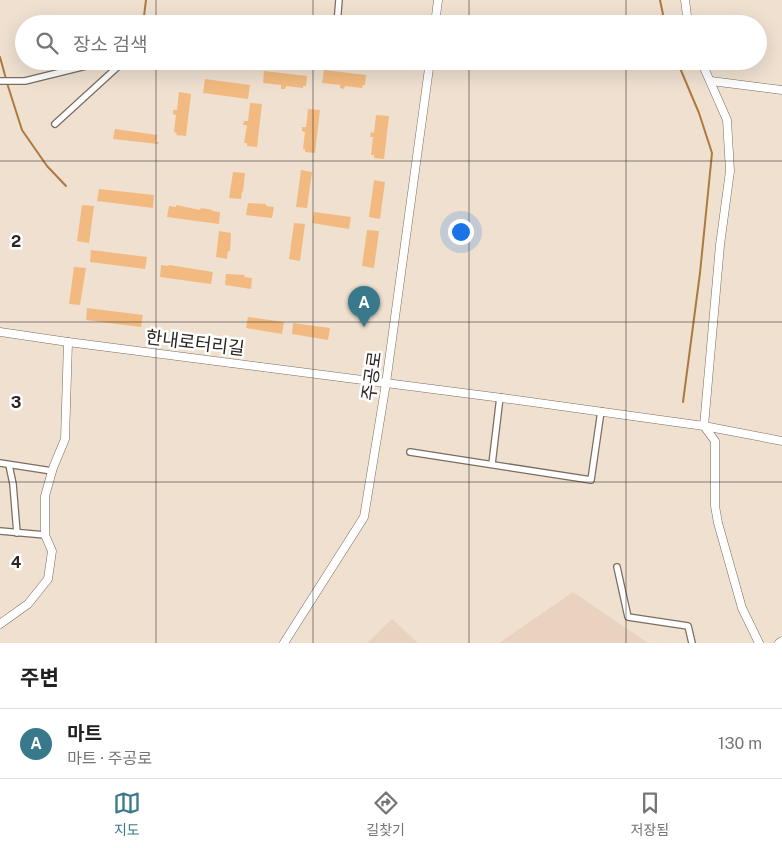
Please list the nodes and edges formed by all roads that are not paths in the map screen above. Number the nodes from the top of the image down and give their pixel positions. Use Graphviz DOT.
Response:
graph roads {
  1 [pos="339,0"];
  2 [pos="438,0"];
  3 [pos="685,0"];
  4 [pos="338,15"];
  5 [pos="436,15"];
  6 [pos="687,15"];
  7 [pos="67,70"];
  8 [pos="114,70"];
  9 [pos="429,70"];
  10 [pos="706,70"];
  11 [pos="0,81"];
  12 [pos="711,81"];
  13 [pos="782,90"];
  14 [pos="55,124"];
  15 [pos="0,332"];
  16 [pos="68,342"];
  17 [pos="386,383"];
  18 [pos="500,397"];
  19 [pos="601,411"];
  20 [pos="704,426"];
  21 [pos="782,441"];
  22 [pos="410,452"];
  23 [pos="0,463"];
  24 [pos="492,464"];
  25 [pos="9,465"];
  26 [pos="52,471"];
  27 [pos="0,532"];
  28 [pos="17,533"];
  29 [pos="45,535"];
  30 [pos="617,568"];
  31 [pos="0,624"];
  32 [pos="284,643"];
  33 [pos="692,643"];
  34 [pos="759,643"];
  1 -- 4 [label="street"];
  2 -- 5 [label="street"];
  3 -- 6 [label="street"];
  7 -- 11 [label="street"];
  8 -- 14 [label="street"];
  9 -- 17 [label="street, 주공로"];
  10 -- 12 [label="street"];
  12 -- 13 [label="street"];
  12 -- 20 [label="street"];
  15 -- 16 [label="street, 한내로터리길"];
  16 -- 17 [label="street, 한내로터리길"];
  16 -- 26 [label="street"];
  17 -- 18 [label="street, 한내로터리길"];
  17 -- 32 [label="street, 주공로"];
  18 -- 19 [label="street, 한내로터리길"];
  18 -- 24 [label="street"];
  19 -- 20 [label="street, 한내로터리길"];
  19 -- 24 [label="street"];
  20 -- 21 [label="street, 한내로터리길"];
  20 -- 34 [label="street"];
  22 -- 24 [label="street"];
  23 -- 25 [label="street"];
  25 -- 26 [label="street"];
  25 -- 28 [label="street"];
  26 -- 29 [label="street"];
  27 -- 28 [label="street"];
  28 -- 29 [label="street"];
  29 -- 31 [label="street"];
  30 -- 33 [label="street"];
}
